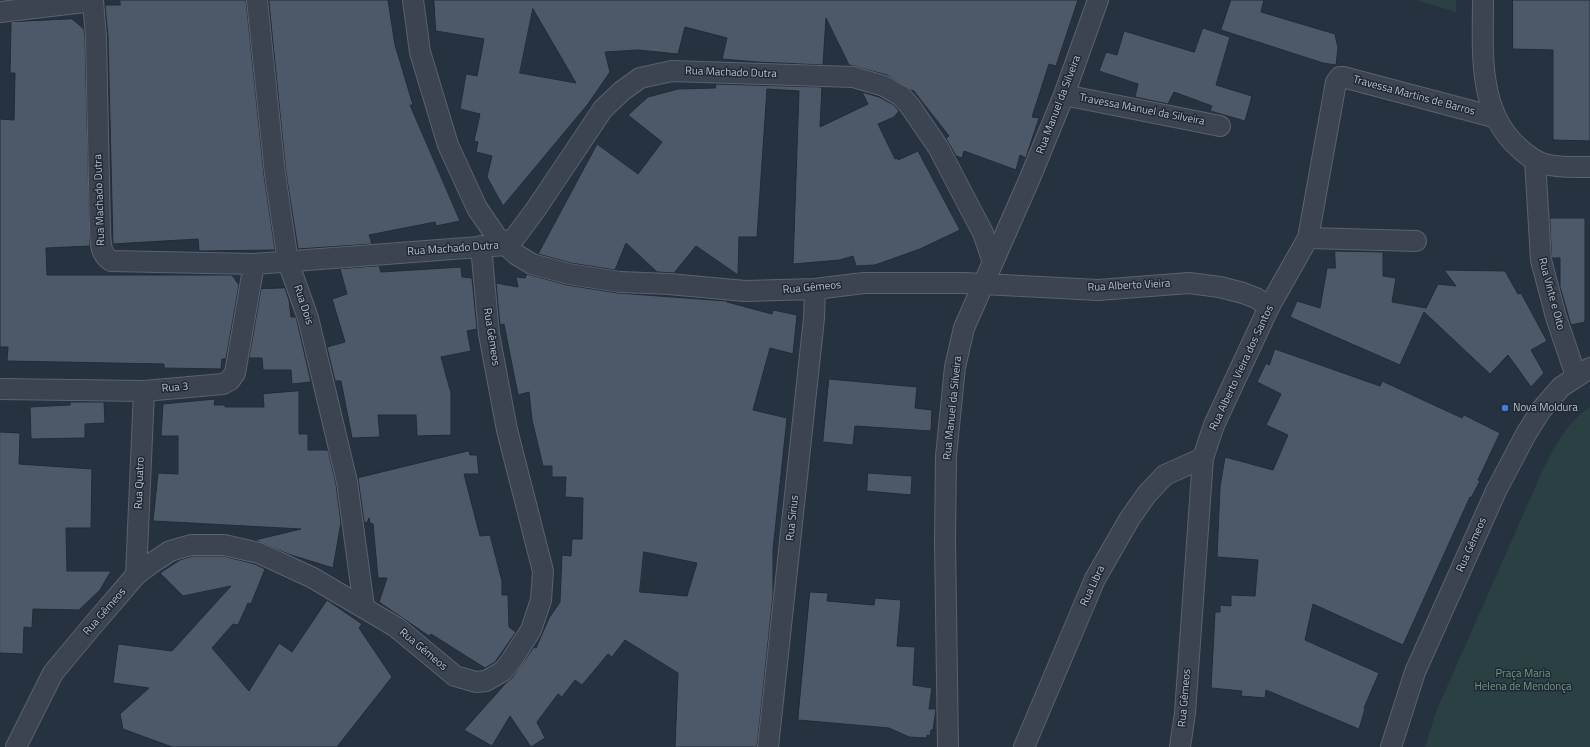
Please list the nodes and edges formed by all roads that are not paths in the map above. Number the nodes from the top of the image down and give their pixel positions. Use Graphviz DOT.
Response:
graph roads {
  1 [pos="257,0"];
  2 [pos="413,0"];
  3 [pos="1098,0"];
  4 [pos="1483,0"];
  5 [pos="93,1"];
  6 [pos="0,12"];
  7 [pos="1064,95"];
  8 [pos="1494,117"];
  9 [pos="1220,126"];
  10 [pos="1535,160"];
  11 [pos="1590,167"];
  12 [pos="1308,238"];
  13 [pos="1416,241"];
  14 [pos="505,245"];
  15 [pos="481,246"];
  16 [pos="288,262"];
  17 [pos="993,262"];
  18 [pos="254,264"];
  19 [pos="984,284"];
  20 [pos="815,288"];
  21 [pos="1269,307"];
  22 [pos="1583,372"];
  23 [pos="0,389"];
  24 [pos="144,391"];
  25 [pos="1203,458"];
  26 [pos="136,576"];
  27 [pos="364,607"];
  28 [pos="16,747"];
  29 [pos="768,747"];
  30 [pos="948,747"];
  31 [pos="1024,747"];
  32 [pos="1180,747"];
  33 [pos="1391,747"];
  1 -- 16 [label="street, Rua Dois"];
  2 -- 14 [label="street, Rua Gêmeos"];
  3 -- 7 [label="street, Rua Manuel da Silveira"];
  4 -- 8 [label="street"];
  5 -- 6 [label="street, Rua Machado Dutra"];
  5 -- 18 [label="street, Rua Machado Dutra"];
  7 -- 9 [label="street, Travessa Manuel da Silveira"];
  7 -- 17 [label="street, Rua Manuel da Silveira"];
  8 -- 10 [label="street"];
  8 -- 12 [label="street, Travessa Martins de Barros"];
  10 -- 11 [label="street"];
  10 -- 22 [label="street, Rua Vinte e Oito"];
  12 -- 13 [label="street"];
  12 -- 21 [label="street, Rua Alberto Vieira dos Santos"];
  14 -- 15 [label="street, Rua Machado Dutra"];
  14 -- 17 [label="street, Rua Machado Dutra"];
  14 -- 20 [label="street, Rua Gêmeos"];
  15 -- 16 [label="street, Rua Machado Dutra"];
  15 -- 27 [label="street, Rua Gêmeos"];
  16 -- 18 [label="street, Rua Machado Dutra"];
  16 -- 27 [label="street, Rua Dois"];
  17 -- 19 [label="street, Rua Manuel da Silveira"];
  18 -- 24 [label="street, Rua 3"];
  19 -- 20 [label="street, Rua Gêmeos"];
  19 -- 21 [label="street, Rua Alberto Vieira"];
  19 -- 30 [label="street, Rua Manuel da Silveira"];
  20 -- 29 [label="street, Rua Sirius"];
  21 -- 25 [label="street, Rua Alberto Vieira dos Santos"];
  22 -- 33 [label="street, Rua Gêmeos"];
  23 -- 24 [label="street, Rua 3"];
  24 -- 26 [label="street, Rua Quatro"];
  25 -- 31 [label="street, Rua Libra"];
  25 -- 32 [label="street, Rua Gêmeos"];
  26 -- 27 [label="street, Rua Gêmeos"];
  26 -- 28 [label="street, Rua Gêmeos"];
}
